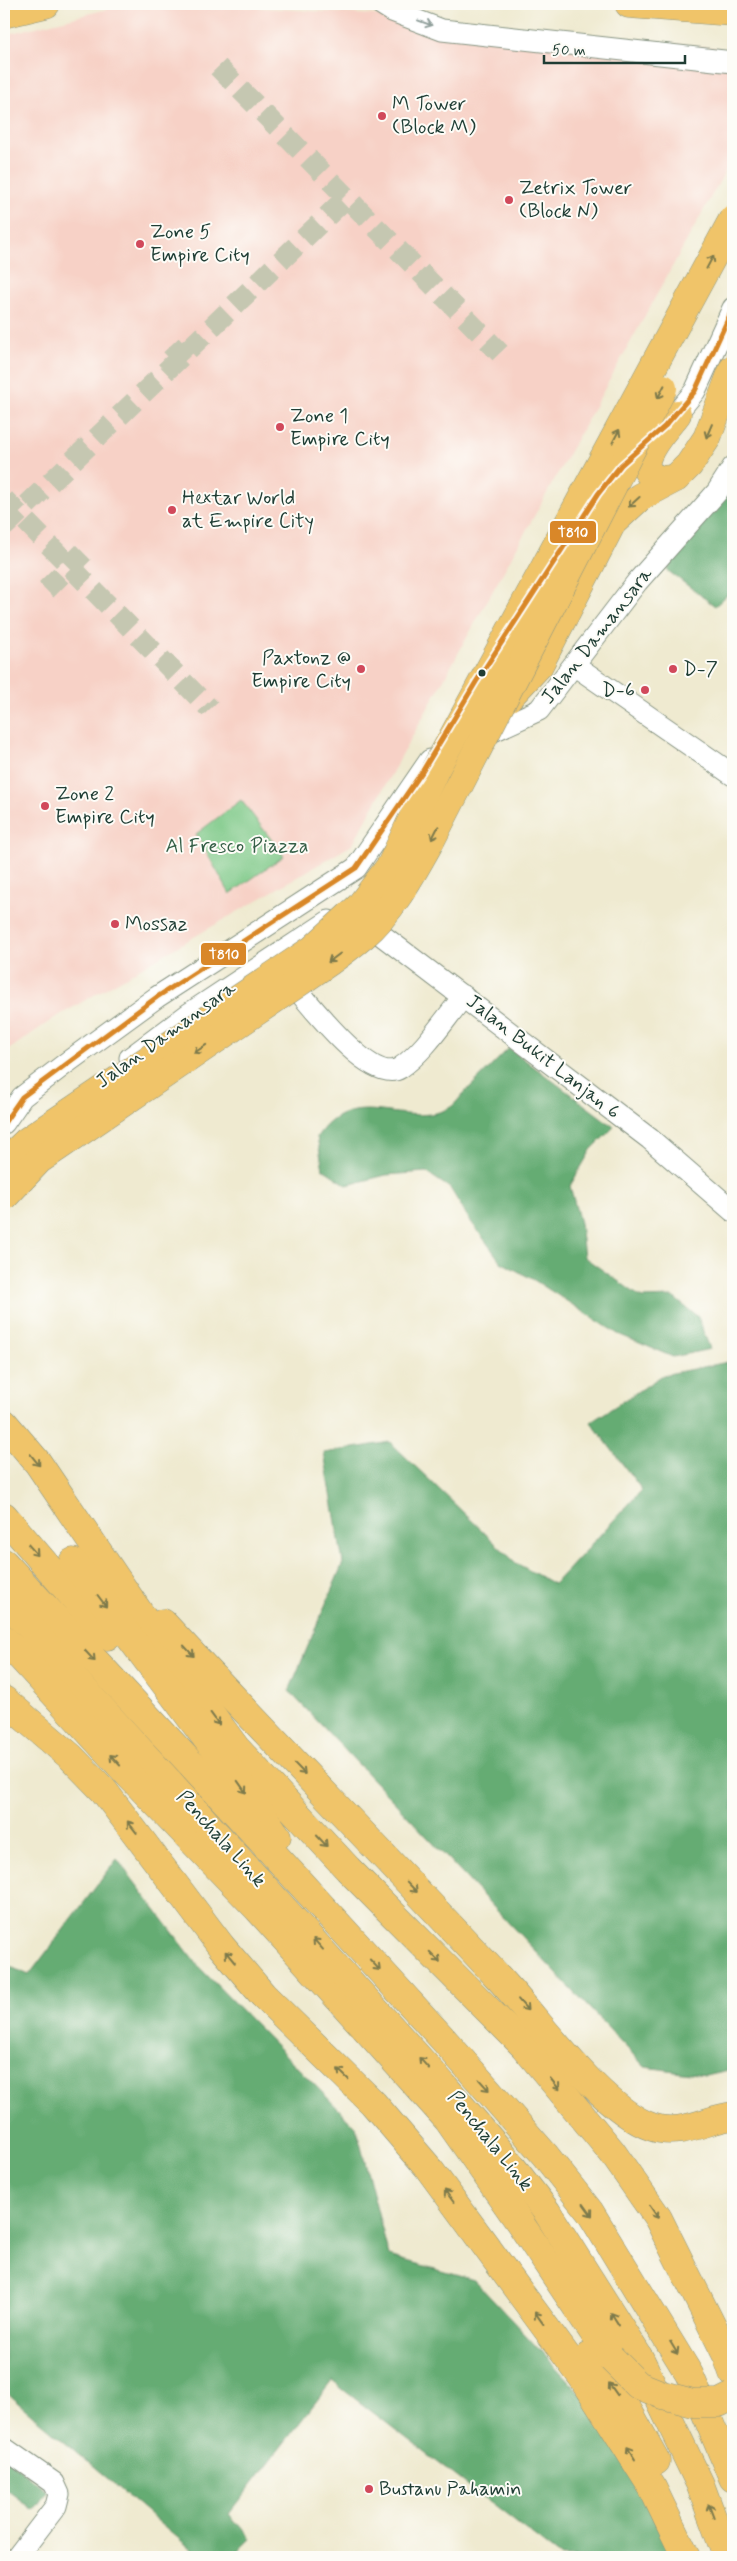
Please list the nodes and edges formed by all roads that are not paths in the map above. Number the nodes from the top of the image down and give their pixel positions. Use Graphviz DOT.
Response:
graph roads {
  1 [pos="46,4"];
  2 [pos="381,4"];
  3 [pos="630,4"];
  4 [pos="733,12"];
  5 [pos="4,14"];
  6 [pos="733,62"];
  7 [pos="733,219"];
  8 [pos="733,257"];
  9 [pos="733,308"];
  10 [pos="733,369"];
  11 [pos="677,414"];
  12 [pos="733,467"];
  13 [pos="676,478"];
  14 [pos="574,665"];
  15 [pos="467,743"];
  16 [pos="733,775"];
  17 [pos="297,907"];
  18 [pos="347,909"];
  19 [pos="313,932"];
  20 [pos="272,960"];
  21 [pos="464,996"];
  22 [pos="4,1123"];
  23 [pos="4,1163"];
  24 [pos="4,1177"];
  25 [pos="4,1197"];
  26 [pos="733,1211"];
  27 [pos="4,1422"];
  28 [pos="4,1516"];
  29 [pos="4,1563"];
  30 [pos="108,1564"];
  31 [pos="68,1573"];
  32 [pos="4,1601"];
  33 [pos="35,1615"];
  34 [pos="4,1639"];
  35 [pos="4,1700"];
  36 [pos="193,1766"];
  37 [pos="170,1782"];
  38 [pos="258,1909"];
  39 [pos="342,1930"];
  40 [pos="733,2116"];
  41 [pos="448,2120"];
  42 [pos="733,2373"];
  43 [pos="733,2396"];
  44 [pos="4,2448"];
  45 [pos="733,2478"];
  46 [pos="17,2557"];
  47 [pos="686,2557"];
  48 [pos="696,2557"];
  49 [pos="727,2557"];
  1 -- 5 [label="highway"];
  2 -- 6 [label="street, one-way"];
  3 -- 4 [label="highway"];
  23 -- 7 [label="highway, one-way, bridge"];
  8 -- 25 [label="highway, one-way, bridge"];
  9 -- 11 [label="street, Jalan Damansara"];
  10 -- 13 [label="highway, one-way"];
  11 -- 13 [label="highway"];
  11 -- 17 [label="street, Jalan Damansara"];
  12 -- 14 [label="street, Jalan Damansara"];
  13 -- 15 [label="highway, one-way"];
  14 -- 15 [label="street, Jalan Damansara"];
  14 -- 16 [label="street"];
  15 -- 18 [label="street, Jalan Damansara"];
  17 -- 19 [label="street"];
  17 -- 22 [label="street, Jalan Damansara"];
  18 -- 19 [label="street, Jalan Damansara"];
  18 -- 21 [label="street, Jalan Bukit Lanjan 6"];
  19 -- 20 [label="street, Jalan Damansara"];
  20 -- 21 [label="street"];
  20 -- 24 [label="street, Jalan Damansara"];
  21 -- 26 [label="street, Jalan Bukit Lanjan 6"];
  27 -- 30 [label="highway, one-way"];
  28 -- 31 [label="highway, one-way"];
  29 -- 33 [label="highway"];
  30 -- 40 [label="highway, one-way"];
  30 -- 42 [label="highway, one-way"];
  31 -- 36 [label="highway"];
  31 -- 39 [label="highway, one-way"];
  32 -- 33 [label="highway"];
  33 -- 36 [label="highway, one-way"];
  33 -- 37 [label="highway"];
  38 -- 34 [label="highway, one-way"];
  47 -- 35 [label="highway, one-way"];
  36 -- 39 [label="highway, Penchala Link"];
  37 -- 38 [label="highway"];
  49 -- 37 [label="highway, Penchala Link, one-way"];
  38 -- 41 [label="highway"];
  39 -- 45 [label="highway, Penchala Link, one-way"];
  41 -- 43 [label="highway, bridge"];
  48 -- 41 [label="highway, one-way"];
  44 -- 46 [label="street"];
}
